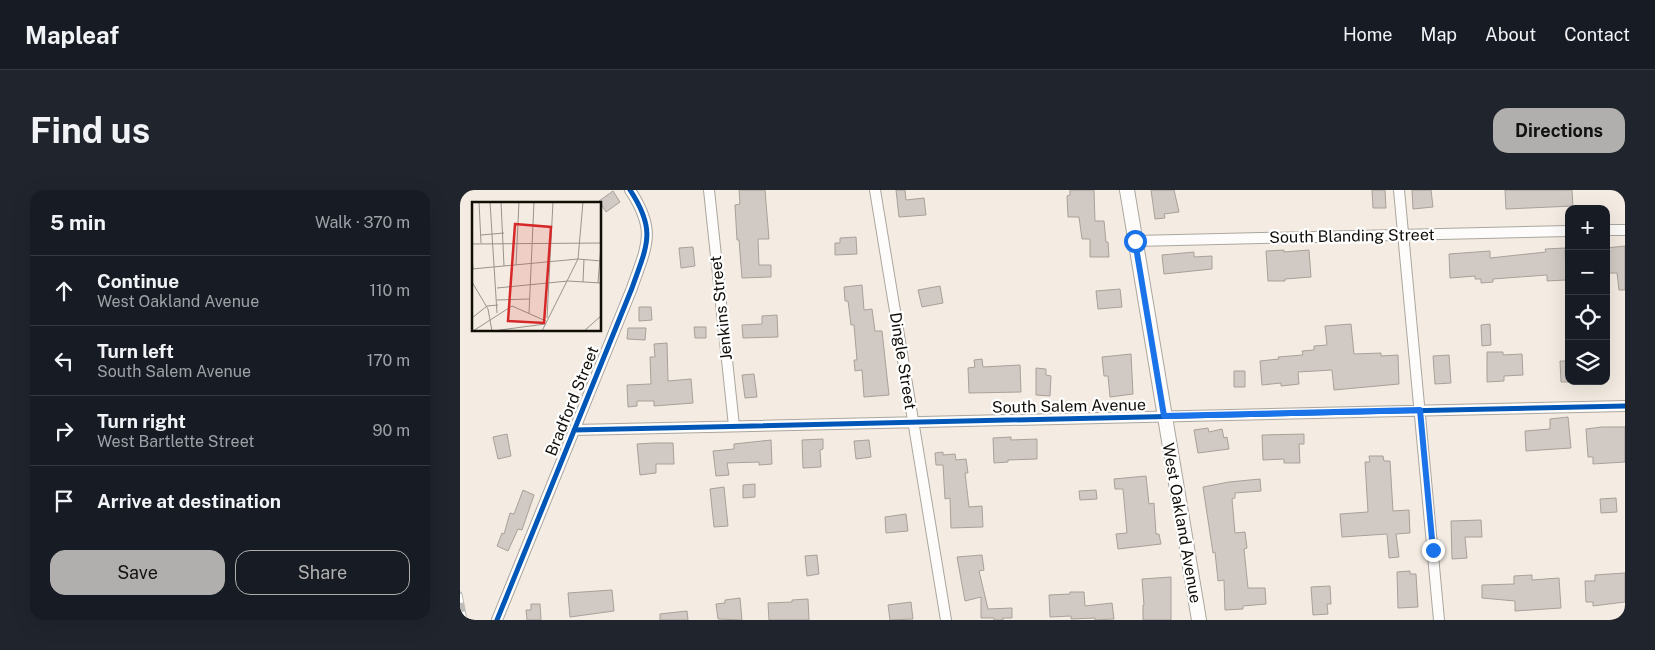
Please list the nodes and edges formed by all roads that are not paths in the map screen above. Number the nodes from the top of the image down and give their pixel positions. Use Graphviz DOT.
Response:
graph roads {
  1 [pos="630,190"];
  2 [pos="709,190"];
  3 [pos="875,190"];
  4 [pos="1126,190"];
  5 [pos="1400,190"];
  6 [pos="1610,230"];
  7 [pos="1625,230"];
  8 [pos="1565,231"];
  9 [pos="1404,235"];
  10 [pos="1135,241"];
  11 [pos="1625,406"];
  12 [pos="1420,410"];
  13 [pos="1164,416"];
  14 [pos="913,422"];
  15 [pos="734,426"];
  16 [pos="574,430"];
  17 [pos="497,620"];
  18 [pos="946,620"];
  19 [pos="1199,620"];
  20 [pos="1439,620"];
  1 -- 16 [label="street, Bradford Street"];
  2 -- 15 [label="street, Jenkins Street"];
  3 -- 14 [label="street, Dingle Street"];
  4 -- 10 [label="street, West Oakland Avenue"];
  5 -- 9 [label="street"];
  6 -- 7 [label="street"];
  8 -- 9 [label="street, South Blanding Street"];
  9 -- 10 [label="street, South Blanding Street"];
  9 -- 12 [label="street"];
  10 -- 13 [label="street, West Oakland Avenue"];
  11 -- 12 [label="street, South Salem Avenue"];
  12 -- 13 [label="street, South Salem Avenue"];
  12 -- 20 [label="street"];
  13 -- 14 [label="street, South Salem Avenue"];
  13 -- 19 [label="street, West Oakland Avenue"];
  14 -- 15 [label="street, South Salem Avenue"];
  14 -- 18 [label="street, Dingle Street"];
  15 -- 16 [label="street, South Salem Avenue"];
  16 -- 17 [label="street, Bradford Street"];
}
